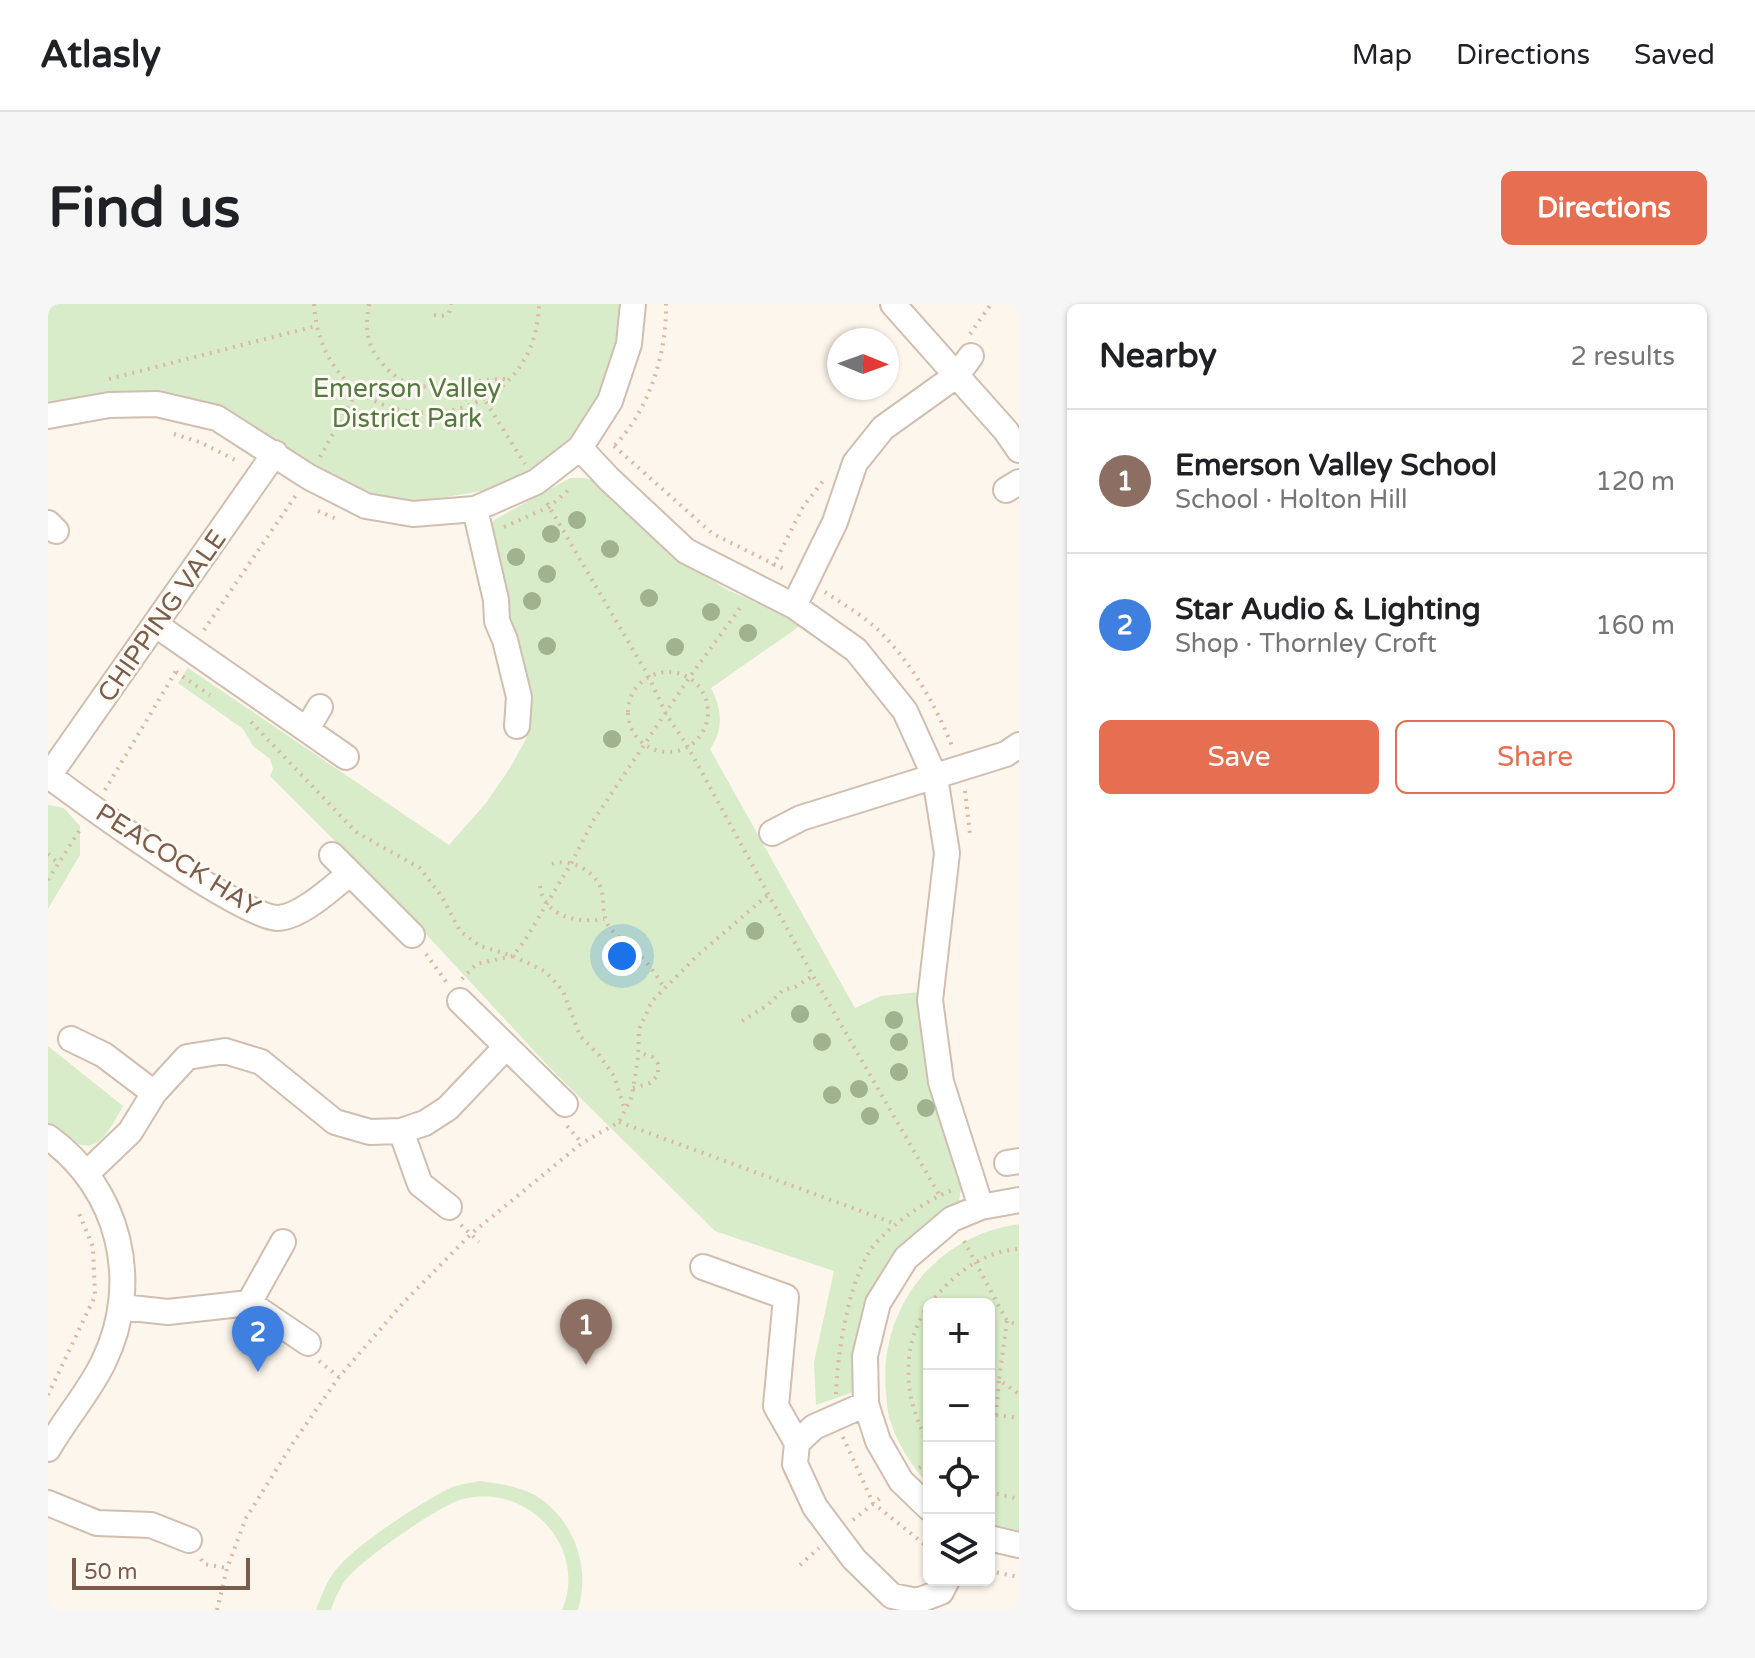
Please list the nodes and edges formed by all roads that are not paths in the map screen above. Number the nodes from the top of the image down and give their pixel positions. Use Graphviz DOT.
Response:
graph roads {
  1 [pos="633,304"];
  2 [pos="893,304"];
  3 [pos="964,366"];
  4 [pos="48,416"];
  5 [pos="1019,450"];
  6 [pos="275,453"];
  7 [pos="588,457"];
  8 [pos="416,489"];
  9 [pos="475,509"];
  10 [pos="413,514"];
  11 [pos="794,606"];
  12 [pos="156,625"];
  13 [pos="320,707"];
  14 [pos="517,726"];
  15 [pos="307,729"];
  16 [pos="1019,745"];
  17 [pos="346,757"];
  18 [pos="48,777"];
  19 [pos="935,777"];
  20 [pos="772,833"];
  21 [pos="332,855"];
  22 [pos="350,873"];
  23 [pos="412,935"];
  24 [pos="456,995"];
  25 [pos="71,1039"];
  26 [pos="505,1048"];
  27 [pos="154,1093"];
  28 [pos="565,1104"];
  29 [pos="401,1131"];
  30 [pos="48,1137"];
  31 [pos="86,1174"];
  32 [pos="1019,1200"];
  33 [pos="449,1207"];
  34 [pos="981,1207"];
  35 [pos="283,1242"];
  36 [pos="703,1267"];
  37 [pos="249,1303"];
  38 [pos="122,1307"];
  39 [pos="308,1343"];
  40 [pos="866,1404"];
  41 [pos="55,1422"];
  42 [pos="797,1443"];
  43 [pos="48,1449"];
  44 [pos="923,1502"];
  45 [pos="48,1503"];
  46 [pos="995,1539"];
  47 [pos="189,1540"];
  48 [pos="1019,1545"];
  49 [pos="944,1586"];
  1 -- 7 [label="street"];
  2 -- 3 [label="street"];
  3 -- 5 [label="street"];
  3 -- 11 [label="street"];
  4 -- 6 [label="street"];
  6 -- 10 [label="street"];
  6 -- 12 [label="street, CHIPPING VALE"];
  7 -- 9 [label="street"];
  7 -- 11 [label="street"];
  8 -- 10 [label="street"];
  9 -- 10 [label="street"];
  9 -- 14 [label="street"];
  11 -- 19 [label="street"];
  12 -- 15 [label="street"];
  12 -- 18 [label="street, CHIPPING VALE"];
  13 -- 15 [label="street"];
  15 -- 17 [label="street"];
  16 -- 19 [label="street"];
  18 -- 22 [label="street, PEACOCK HAY"];
  19 -- 20 [label="street"];
  19 -- 34 [label="street"];
  21 -- 22 [label="street"];
  22 -- 23 [label="street"];
  24 -- 26 [label="street"];
  25 -- 27 [label="street"];
  26 -- 28 [label="street"];
  26 -- 29 [label="street"];
  27 -- 29 [label="street"];
  27 -- 31 [label="street"];
  29 -- 33 [label="street"];
  30 -- 31 [label="street"];
  31 -- 38 [label="street"];
  32 -- 34 [label="street"];
  34 -- 40 [label="street"];
  35 -- 37 [label="street"];
  36 -- 42 [label="street"];
  37 -- 38 [label="street"];
  37 -- 39 [label="street"];
  38 -- 41 [label="street"];
  40 -- 42 [label="street"];
  40 -- 44 [label="street"];
  41 -- 43 [label="street"];
  42 -- 49 [label="street"];
  45 -- 47 [label="street"];
  46 -- 48 [label="street"];
}
